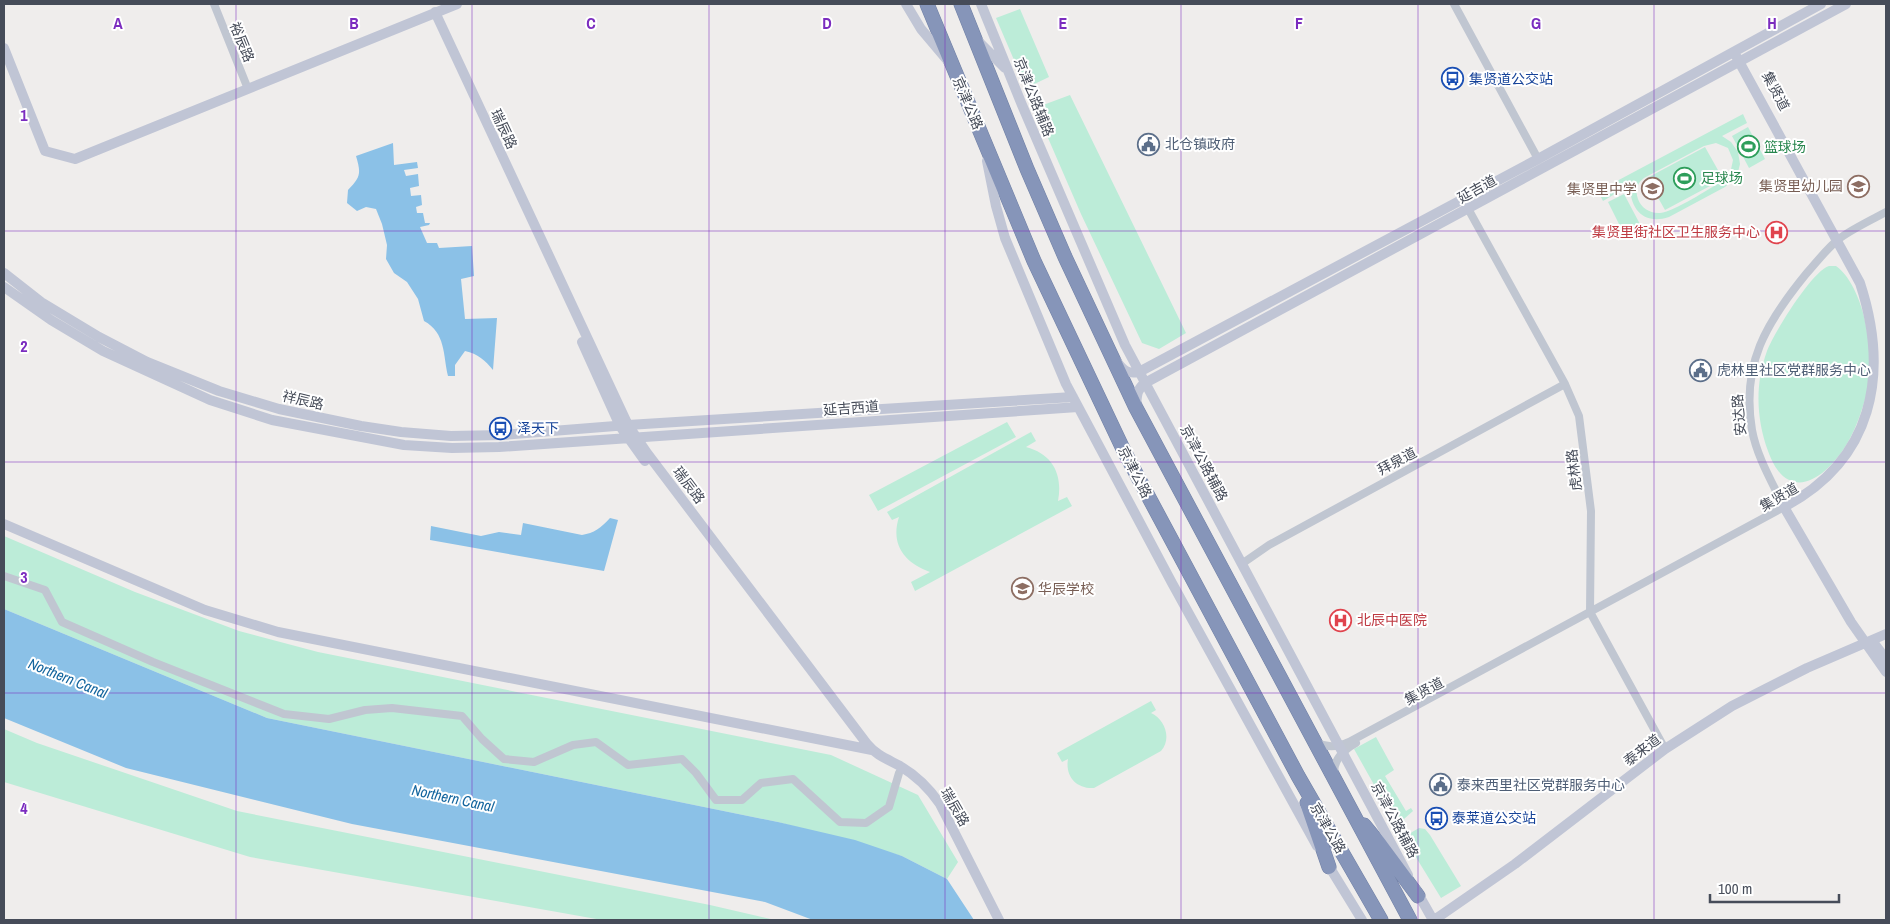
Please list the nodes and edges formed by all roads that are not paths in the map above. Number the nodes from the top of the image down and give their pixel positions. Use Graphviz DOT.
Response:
graph roads {
  1 [pos="214,4"];
  2 [pos="457,4"];
  3 [pos="906,4"];
  4 [pos="927,4"];
  5 [pos="961,4"];
  6 [pos="982,4"];
  7 [pos="1454,4"];
  8 [pos="1821,4"];
  9 [pos="1846,4"];
  10 [pos="433,11"];
  11 [pos="975,38"];
  12 [pos="4,48"];
  13 [pos="1735,49"];
  14 [pos="1741,60"];
  15 [pos="953,67"];
  16 [pos="1008,70"];
  17 [pos="248,89"];
  18 [pos="982,135"];
  19 [pos="1538,159"];
  20 [pos="1463,199"];
  21 [pos="1468,209"];
  22 [pos="1886,212"];
  23 [pos="1886,217"];
  24 [pos="1840,241"];
  25 [pos="4,274"];
  26 [pos="4,287"];
  27 [pos="1108,352"];
  28 [pos="1884,353"];
  29 [pos="1139,372"];
  30 [pos="1883,379"];
  31 [pos="1145,384"];
  32 [pos="1565,384"];
  33 [pos="1072,397"];
  34 [pos="1078,407"];
  35 [pos="1136,408"];
  36 [pos="624,425"];
  37 [pos="600,427"];
  38 [pos="631,437"];
  39 [pos="601,439"];
  40 [pos="643,454"];
  41 [pos="1786,507"];
  42 [pos="4,524"];
  43 [pos="1242,563"];
  44 [pos="4,576"];
  45 [pos="1591,613"];
  46 [pos="1886,634"];
  47 [pos="1869,642"];
  48 [pos="1886,659"];
  49 [pos="1886,672"];
  50 [pos="1313,740"];
  51 [pos="1341,749"];
  52 [pos="1665,749"];
  53 [pos="867,750"];
  54 [pos="899,773"];
  55 [pos="1298,776"];
  56 [pos="1334,779"];
  57 [pos="1349,808"];
  58 [pos="1329,867"];
  59 [pos="1418,896"];
  60 [pos="994,920"];
  61 [pos="999,920"];
  62 [pos="1362,920"];
  63 [pos="1381,920"];
  64 [pos="1410,920"];
  65 [pos="1433,920"];
  1 -- 17 [label="street, 裕辰路"];
  2 -- 10 [label="street"];
  3 -- 15 [label="street"];
  4 -- 15 [label="highway, 京津公路"];
  5 -- 11 [label="highway, 京津公路"];
  6 -- 16 [label="street, 京津公路辅路"];
  7 -- 19 [label="street"];
  8 -- 13 [label="street, 延吉道"];
  9 -- 14 [label="street, 延吉道"];
  10 -- 17 [label="street"];
  10 -- 36 [label="street, 瑞辰路"];
  11 -- 16 [label="street"];
  11 -- 27 [label="highway, 京津公路"];
  12 -- 17 [label="street"];
  13 -- 14 [label="street, 集贤道"];
  13 -- 19 [label="street, 延吉道"];
  14 -- 21 [label="street, 延吉道"];
  14 -- 24 [label="street, 集贤道"];
  15 -- 18 [label="highway, 京津公路"];
  16 -- 29 [label="street, 京津公路辅路"];
  18 -- 33 [label="street"];
  18 -- 55 [label="highway, 京津公路"];
  19 -- 20 [label="street, 延吉道"];
  20 -- 21 [label="street, 虎林路"];
  20 -- 29 [label="street, 延吉道"];
  21 -- 31 [label="street, 延吉道"];
  21 -- 32 [label="street, 虎林路"];
  22 -- 24 [label="street, 安达路"];
  23 -- 24 [label="street, 安达路"];
  24 -- 28 [label="street, 集贤道"];
  24 -- 41 [label="street, 安达路"];
  24 -- 41 [label="street, 集贤道"];
  25 -- 37 [label="street, 祥辰路"];
  26 -- 39 [label="street, 祥辰路"];
  27 -- 29 [label="street"];
  27 -- 35 [label="highway, 京津公路"];
  29 -- 31 [label="street, 京津公路辅路"];
  30 -- 41 [label="street, 集贤道"];
  31 -- 35 [label="street"];
  31 -- 43 [label="street, 京津公路辅路"];
  32 -- 43 [label="street, 拜泉道"];
  32 -- 45 [label="street, 虎林路"];
  33 -- 34 [label="street"];
  33 -- 36 [label="street, 延吉西道"];
  34 -- 38 [label="street, 延吉西道"];
  34 -- 58 [label="street"];
  35 -- 50 [label="highway, 京津公路"];
  36 -- 37 [label="street, 祥辰路"];
  36 -- 38 [label="street, 瑞辰路"];
  37 -- 38 [label="street"];
  38 -- 39 [label="street, 祥辰路"];
  38 -- 40 [label="street, 瑞辰路"];
  39 -- 40 [label="street"];
  40 -- 53 [label="street, 瑞辰路"];
  41 -- 45 [label="street, 集贤道"];
  41 -- 47 [label="street, 安达路"];
  42 -- 53 [label="street"];
  43 -- 51 [label="street, 京津公路辅路"];
  44 -- 54 [label="street"];
  45 -- 51 [label="street, 集贤道"];
  45 -- 52 [label="street, 虎林路"];
  46 -- 47 [label="street, 泰来道"];
  47 -- 48 [label="street"];
  47 -- 49 [label="street"];
  47 -- 52 [label="street, 泰来道"];
  50 -- 51 [label="street"];
  50 -- 56 [label="highway, 京津公路"];
  51 -- 56 [label="street"];
  51 -- 59 [label="street, 京津公路辅路"];
  52 -- 65 [label="street, 泰来道"];
  53 -- 54 [label="street, 瑞辰路"];
  53 -- 61 [label="street, 瑞辰路"];
  54 -- 60 [label="street, 瑞辰路"];
  55 -- 58 [label="highway"];
  55 -- 63 [label="highway, 京津公路"];
  56 -- 57 [label="highway, 京津公路"];
  57 -- 59 [label="highway"];
  57 -- 64 [label="highway, 京津公路"];
  58 -- 62 [label="street"];
  59 -- 65 [label="street, 京津公路辅路"];
}
